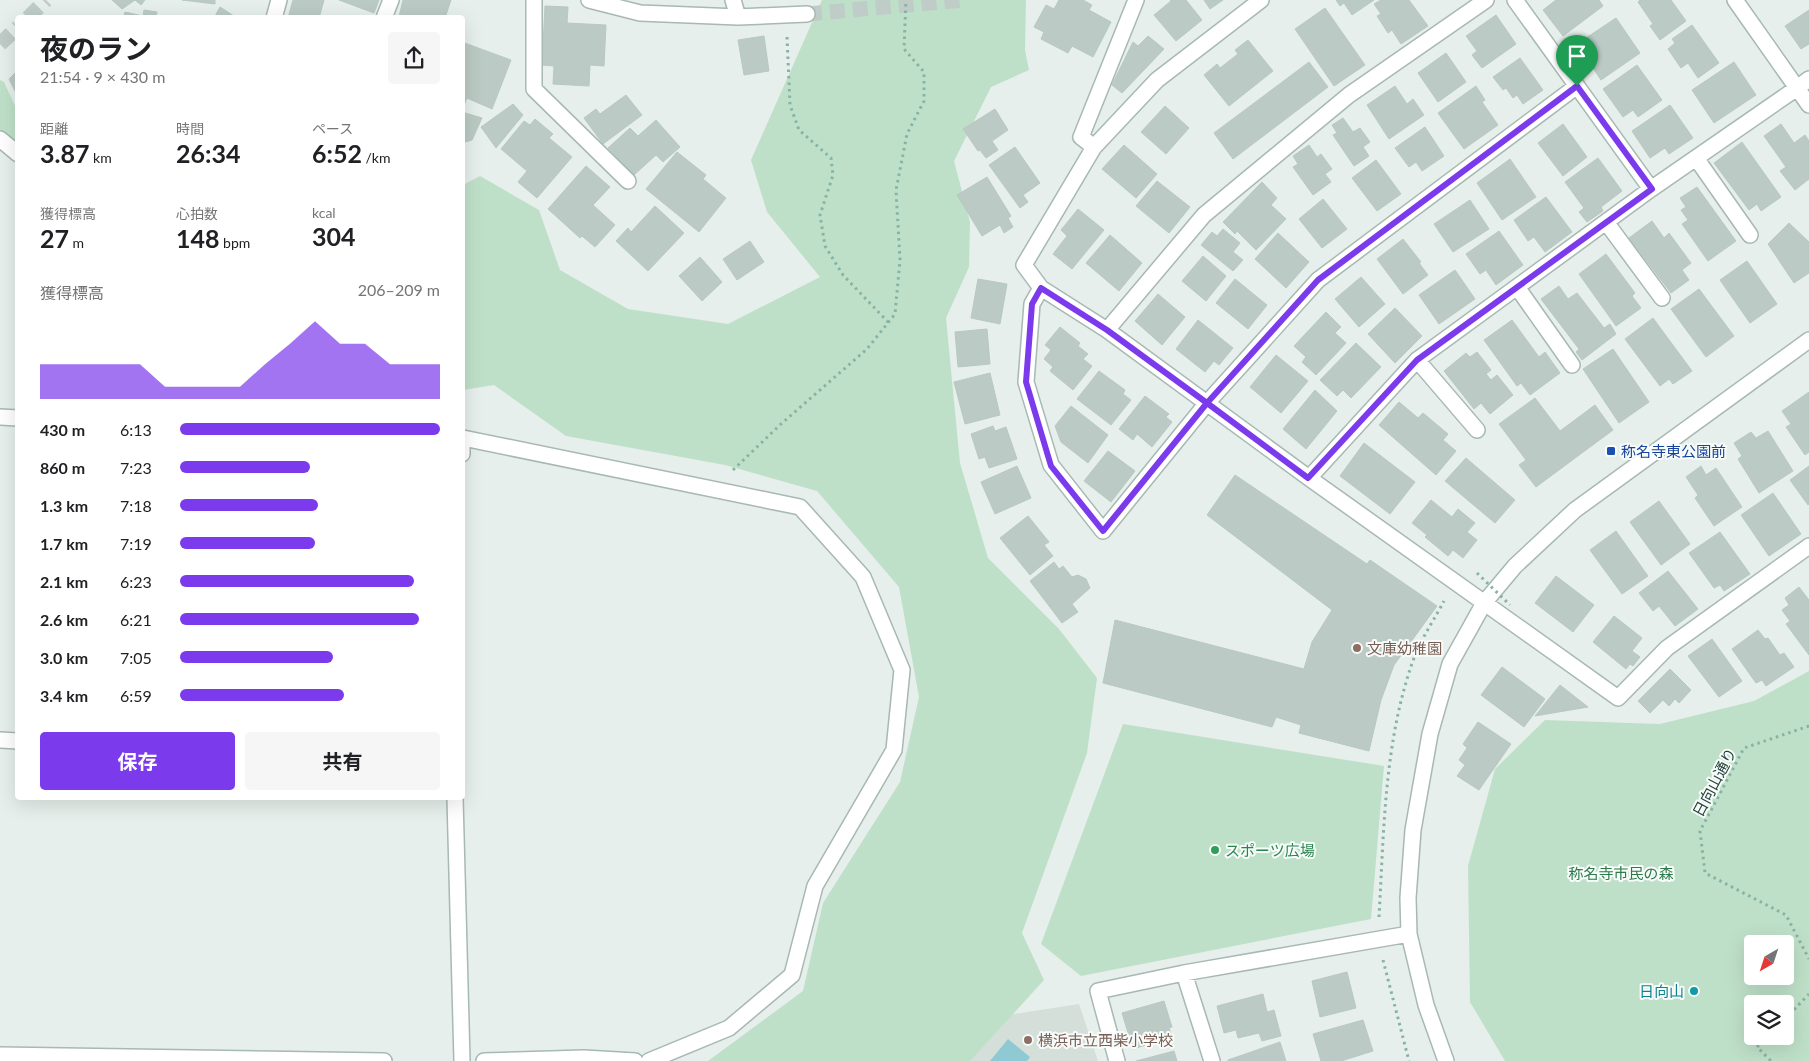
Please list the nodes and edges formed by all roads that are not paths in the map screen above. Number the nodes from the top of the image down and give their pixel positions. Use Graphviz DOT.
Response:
graph roads {
  1 [pos="279,0"];
  2 [pos="391,0"];
  3 [pos="534,0"];
  4 [pos="590,0"];
  5 [pos="733,0"];
  6 [pos="1136,0"];
  7 [pos="1261,0"];
  8 [pos="1486,0"];
  9 [pos="1515,0"];
  10 [pos="1735,0"];
  11 [pos="807,14"];
  12 [pos="275,15"];
  13 [pos="385,15"];
  14 [pos="738,17"];
  15 [pos="1803,84"];
  16 [pos="1577,86"];
  17 [pos="1809,105"];
  18 [pos="0,139"];
  19 [pos="1094,147"];
  20 [pos="15,152"];
  21 [pos="1696,158"];
  22 [pos="628,181"];
  23 [pos="1652,189"];
  24 [pos="1606,222"];
  25 [pos="1750,235"];
  26 [pos="1517,287"];
  27 [pos="1041,288"];
  28 [pos="1662,298"];
  29 [pos="1107,330"];
  30 [pos="1809,340"];
  31 [pos="1417,360"];
  32 [pos="1572,365"];
  33 [pos="1207,403"];
  34 [pos="0,417"];
  35 [pos="15,418"];
  36 [pos="1477,430"];
  37 [pos="465,438"];
  38 [pos="1308,478"];
  39 [pos="1809,546"];
  40 [pos="1484,603"];
  41 [pos="0,740"];
  42 [pos="15,740"];
  43 [pos="455,800"];
  44 [pos="1409,934"];
  45 [pos="1184,973"];
  46 [pos="0,1055"];
  47 [pos="584,1059"];
  48 [pos="384,1061"];
  49 [pos="462,1061"];
  50 [pos="484,1061"];
  51 [pos="635,1061"];
  52 [pos="649,1061"];
  53 [pos="1117,1061"];
  54 [pos="1212,1061"];
  55 [pos="1446,1061"];
  1 -- 12 [label="street"];
  2 -- 13 [label="street"];
  3 -- 22 [label="street"];
  4 -- 14 [label="street"];
  5 -- 14 [label="street"];
  6 -- 19 [label="street"];
  7 -- 19 [label="street"];
  8 -- 29 [label="street"];
  9 -- 16 [label="street"];
  10 -- 15 [label="street"];
  11 -- 14 [label="street"];
  15 -- 17 [label="street"];
  15 -- 21 [label="street"];
  16 -- 23 [label="street"];
  16 -- 33 [label="street"];
  18 -- 20 [label="street"];
  19 -- 27 [label="street"];
  21 -- 23 [label="street"];
  21 -- 25 [label="street"];
  23 -- 24 [label="street"];
  24 -- 26 [label="street"];
  24 -- 28 [label="street"];
  26 -- 31 [label="street"];
  26 -- 32 [label="street"];
  27 -- 29 [label="street"];
  27 -- 33 [label="street"];
  29 -- 33 [label="street"];
  30 -- 40 [label="street"];
  31 -- 36 [label="street"];
  31 -- 38 [label="street"];
  33 -- 38 [label="street"];
  34 -- 35 [label="street"];
  37 -- 52 [label="street"];
  38 -- 40 [label="street"];
  39 -- 40 [label="street"];
  40 -- 44 [label="street"];
  41 -- 42 [label="street"];
  43 -- 49 [label="street"];
  44 -- 45 [label="street"];
  44 -- 55 [label="street"];
  45 -- 53 [label="street"];
  45 -- 54 [label="street"];
  46 -- 48 [label="street"];
  47 -- 50 [label="street"];
  47 -- 51 [label="street"];
}
